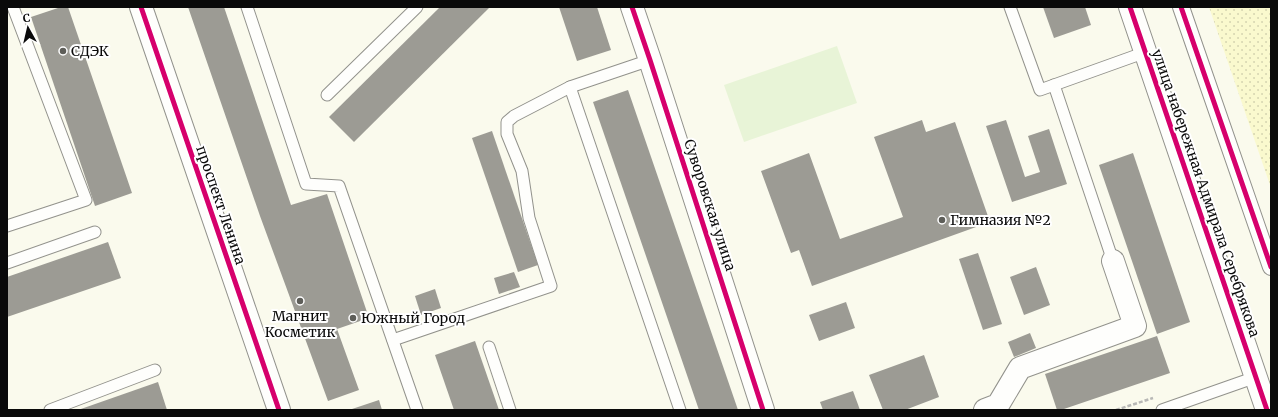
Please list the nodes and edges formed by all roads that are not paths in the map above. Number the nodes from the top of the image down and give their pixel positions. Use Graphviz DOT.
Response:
graph roads {
  1 [pos="13,7"];
  2 [pos="140,7"];
  3 [pos="247,7"];
  4 [pos="417,7"];
  5 [pos="632,7"];
  6 [pos="1010,7"];
  7 [pos="1130,7"];
  8 [pos="1181,7"];
  9 [pos="1146,52"];
  10 [pos="650,60"];
  11 [pos="1054,85"];
  12 [pos="570,87"];
  13 [pos="327,95"];
  14 [pos="7,226"];
  15 [pos="95,232"];
  16 [pos="1113,261"];
  17 [pos="7,263"];
  18 [pos="1271,267"];
  19 [pos="393,340"];
  20 [pos="489,347"];
  21 [pos="154,370"];
  22 [pos="1256,377"];
  23 [pos="994,408"];
  24 [pos="50,410"];
  25 [pos="279,410"];
  26 [pos="417,410"];
  27 [pos="510,410"];
  28 [pos="680,410"];
  29 [pos="763,410"];
  30 [pos="1162,410"];
  31 [pos="1267,410"];
  1 -- 14 [label="lane"];
  2 -- 25 [label="street, проспект Ленина"];
  3 -- 19 [label="lane"];
  4 -- 13 [label="lane"];
  5 -- 10 [label="street, Суворовская улица"];
  6 -- 11 [label="lane"];
  7 -- 9 [label="street, улица набережная Адмирала Серебрякова"];
  8 -- 18 [label="street"];
  9 -- 11 [label="lane"];
  9 -- 22 [label="street, улица набережная Адмирала Серебрякова"];
  10 -- 12 [label="lane"];
  10 -- 29 [label="street, Суворовская улица"];
  11 -- 16 [label="lane"];
  12 -- 19 [label="lane"];
  12 -- 28 [label="lane"];
  15 -- 17 [label="lane"];
  16 -- 23 [label="street"];
  19 -- 26 [label="lane"];
  20 -- 27 [label="lane"];
  21 -- 24 [label="lane"];
  22 -- 30 [label="lane"];
  22 -- 31 [label="street, улица набережная Адмирала Серебрякова"];
}
